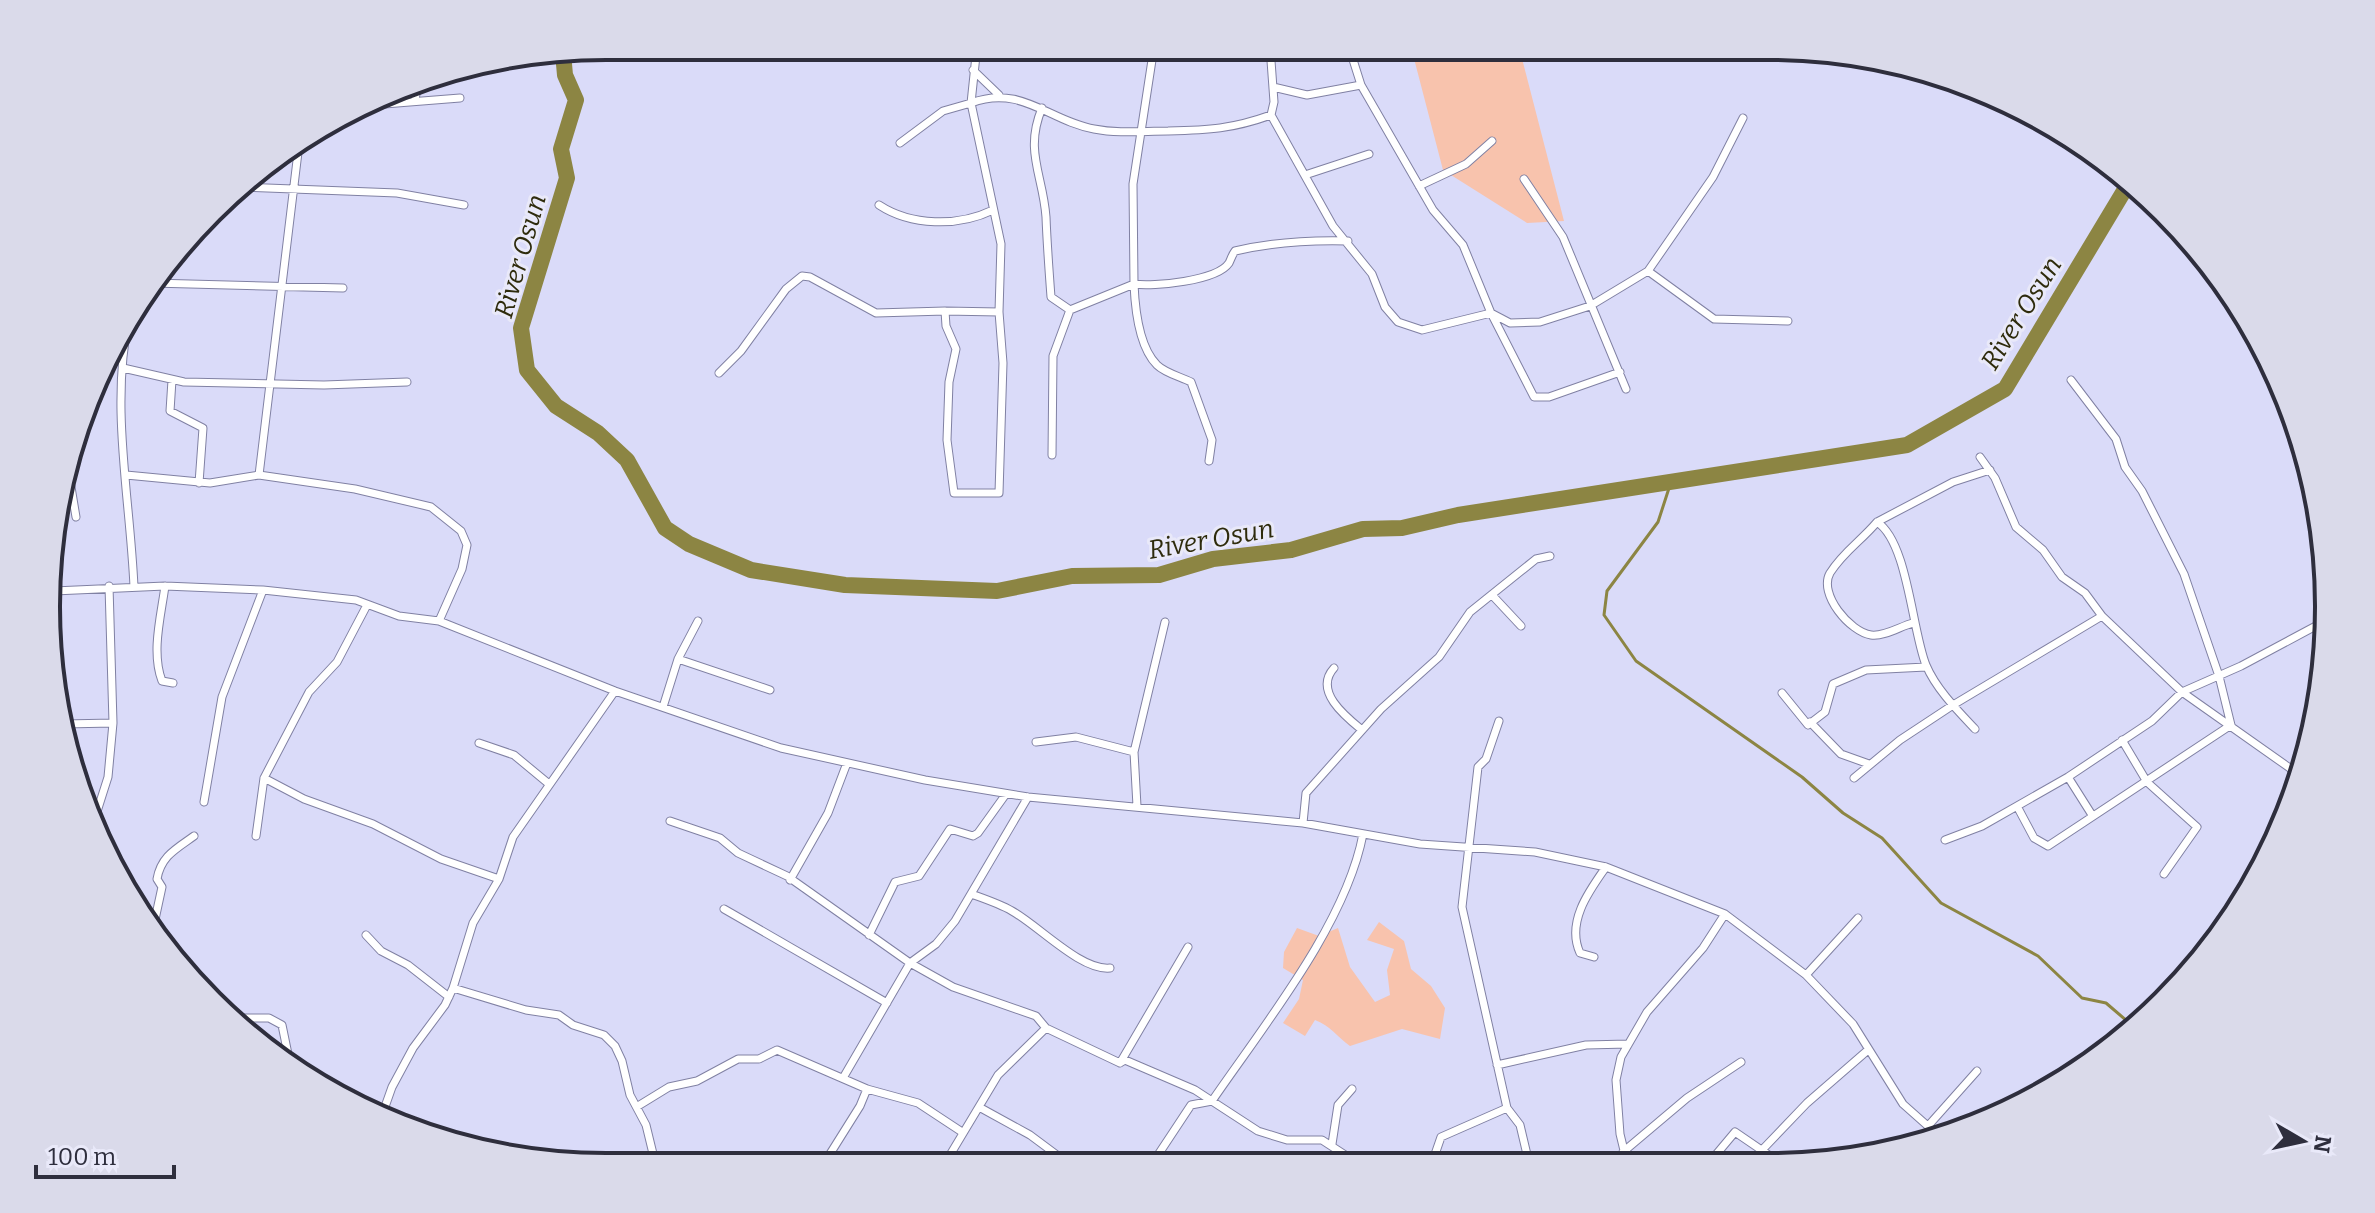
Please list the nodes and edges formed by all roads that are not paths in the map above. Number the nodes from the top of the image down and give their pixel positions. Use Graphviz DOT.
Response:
graph roads {
  1 [pos="975,60"];
  2 [pos="1152,60"];
  3 [pos="1271,60"];
  4 [pos="1353,60"];
  5 [pos="973,70"];
  6 [pos="1361,85"];
  7 [pos="1273,87"];
  8 [pos="416,95"];
  9 [pos="999,95"];
  10 [pos="460,98"];
  11 [pos="415,99"];
  12 [pos="399,101"];
  13 [pos="971,103"];
  14 [pos="1042,108"];
  15 [pos="1271,115"];
  16 [pos="1743,118"];
  17 [pos="1143,133"];
  18 [pos="1492,141"];
  19 [pos="900,143"];
  20 [pos="1369,154"];
  21 [pos="297,156"];
  22 [pos="1305,175"];
  23 [pos="1524,179"];
  24 [pos="1419,186"];
  25 [pos="256,188"];
  26 [pos="292,191"];
  27 [pos="464,205"];
  28 [pos="879,205"];
  29 [pos="993,210"];
  30 [pos="1348,241"];
  31 [pos="1648,271"];
  32 [pos="166,283"];
  33 [pos="1134,284"];
  34 [pos="282,285"];
  35 [pos="343,288"];
  36 [pos="1590,306"];
  37 [pos="1070,310"];
  38 [pos="945,311"];
  39 [pos="999,312"];
  40 [pos="1491,313"];
  41 [pos="1788,321"];
  42 [pos="121,355"];
  43 [pos="123,368"];
  44 [pos="1620,372"];
  45 [pos="719,373"];
  46 [pos="172,380"];
  47 [pos="2071,380"];
  48 [pos="407,382"];
  49 [pos="269,383"];
  50 [pos="1626,389"];
  51 [pos="263,451"];
  52 [pos="1052,455"];
  53 [pos="1980,457"];
  54 [pos="1209,461"];
  55 [pos="1990,470"];
  56 [pos="126,475"];
  57 [pos="259,475"];
  58 [pos="273,477"];
  59 [pos="199,483"];
  60 [pos="72,495"];
  61 [pos="76,517"];
  62 [pos="1877,522"];
  63 [pos="1550,556"];
  64 [pos="109,586"];
  65 [pos="165,586"];
  66 [pos="134,587"];
  67 [pos="60,590"];
  68 [pos="263,590"];
  69 [pos="1492,595"];
  70 [pos="367,605"];
  71 [pos="2102,616"];
  72 [pos="439,621"];
  73 [pos="698,621"];
  74 [pos="1165,622"];
  75 [pos="1913,623"];
  76 [pos="1521,626"];
  77 [pos="2314,627"];
  78 [pos="678,659"];
  79 [pos="1926,667"];
  80 [pos="1334,668"];
  81 [pos="2219,676"];
  82 [pos="173,683"];
  83 [pos="770,690"];
  84 [pos="615,691"];
  85 [pos="2182,692"];
  86 [pos="1782,693"];
  87 [pos="1953,705"];
  88 [pos="663,707"];
  89 [pos="1499,721"];
  90 [pos="1810,722"];
  91 [pos="113,723"];
  92 [pos="73,724"];
  93 [pos="2231,725"];
  94 [pos="1975,729"];
  95 [pos="1362,730"];
  96 [pos="2122,740"];
  97 [pos="1036,742"];
  98 [pos="479,743"];
  99 [pos="1134,752"];
  100 [pos="847,763"];
  101 [pos="1869,764"];
  102 [pos="2290,768"];
  103 [pos="2068,777"];
  104 [pos="264,778"];
  105 [pos="1854,778"];
  106 [pos="2147,782"];
  107 [pos="549,784"];
  108 [pos="1006,794"];
  109 [pos="1028,797"];
  110 [pos="204,802"];
  111 [pos="1137,806"];
  112 [pos="99,807"];
  113 [pos="2018,808"];
  114 [pos="2092,815"];
  115 [pos="670,821"];
  116 [pos="1303,823"];
  117 [pos="1363,834"];
  118 [pos="194,836"];
  119 [pos="256,836"];
  120 [pos="1945,840"];
  121 [pos="1470,847"];
  122 [pos="1606,867"];
  123 [pos="2164,874"];
  124 [pos="499,879"];
  125 [pos="790,880"];
  126 [pos="971,894"];
  127 [pos="724,909"];
  128 [pos="1725,914"];
  129 [pos="156,915"];
  130 [pos="1858,918"];
  131 [pos="366,935"];
  132 [pos="869,935"];
  133 [pos="1188,947"];
  134 [pos="1594,957"];
  135 [pos="910,963"];
  136 [pos="1110,968"];
  137 [pos="1806,975"];
  138 [pos="453,988"];
  139 [pos="449,997"];
  140 [pos="887,1003"];
  141 [pos="247,1018"];
  142 [pos="1046,1028"];
  143 [pos="1628,1044"];
  144 [pos="287,1049"];
  145 [pos="1868,1050"];
  146 [pos="1741,1062"];
  147 [pos="1120,1063"];
  148 [pos="1497,1065"];
  149 [pos="1977,1071"];
  150 [pos="843,1078"];
  151 [pos="867,1089"];
  152 [pos="1352,1089"];
  153 [pos="1212,1101"];
  154 [pos="385,1106"];
  155 [pos="638,1106"];
  156 [pos="979,1107"];
  157 [pos="1507,1108"];
  158 [pos="1928,1126"];
  159 [pos="1930,1128"];
  160 [pos="962,1132"];
  161 [pos="1332,1144"];
  162 [pos="1762,1150"];
  163 [pos="1623,1152"];
  164 [pos="652,1153"];
  165 [pos="831,1153"];
  166 [pos="951,1153"];
  167 [pos="1054,1153"];
  168 [pos="1159,1153"];
  169 [pos="1344,1153"];
  170 [pos="1435,1153"];
  171 [pos="1527,1153"];
  172 [pos="1717,1153"];
  173 [pos="1766,1153"];
  1 -- 5 [label="street"];
  2 -- 17 [label="street"];
  3 -- 7 [label="street"];
  4 -- 6 [label="street"];
  5 -- 9 [label="street"];
  5 -- 13 [label="street"];
  6 -- 7 [label="street"];
  6 -- 24 [label="street"];
  7 -- 15 [label="street"];
  8 -- 11 [label="street"];
  9 -- 13 [label="street"];
  9 -- 14 [label="street"];
  10 -- 11 [label="street"];
  11 -- 12 [label="street"];
  13 -- 19 [label="street"];
  13 -- 29 [label="street"];
  14 -- 17 [label="street"];
  14 -- 37 [label="street"];
  15 -- 17 [label="street"];
  15 -- 22 [label="street"];
  16 -- 31 [label="street"];
  17 -- 33 [label="street"];
  18 -- 24 [label="street"];
  20 -- 22 [label="street"];
  21 -- 26 [label="street"];
  22 -- 30 [label="street"];
  23 -- 36 [label="street"];
  24 -- 40 [label="street"];
  25 -- 26 [label="street"];
  26 -- 27 [label="street"];
  26 -- 34 [label="street"];
  28 -- 29 [label="street"];
  29 -- 39 [label="street"];
  30 -- 33 [label="street"];
  30 -- 40 [label="street"];
  31 -- 36 [label="street"];
  31 -- 41 [label="street"];
  32 -- 34 [label="street"];
  33 -- 37 [label="street"];
  33 -- 54 [label="street"];
  34 -- 35 [label="street"];
  34 -- 49 [label="street"];
  36 -- 40 [label="street"];
  36 -- 44 [label="street"];
  37 -- 52 [label="street"];
  38 -- 39 [label="street"];
  38 -- 39 [label="street"];
  38 -- 45 [label="street"];
  40 -- 44 [label="street"];
  42 -- 43 [label="street"];
  43 -- 46 [label="street"];
  43 -- 56 [label="street"];
  44 -- 50 [label="street"];
  46 -- 49 [label="street"];
  46 -- 59 [label="street"];
  47 -- 81 [label="street"];
  48 -- 49 [label="street"];
  49 -- 51 [label="street"];
  51 -- 57 [label="street"];
  51 -- 58 [label="street"];
  53 -- 55 [label="street"];
  55 -- 62 [label="street"];
  55 -- 71 [label="street"];
  56 -- 59 [label="street"];
  56 -- 66 [label="street"];
  57 -- 58 [label="street"];
  57 -- 59 [label="street"];
  58 -- 72 [label="street"];
  60 -- 61 [label="street"];
  62 -- 75 [label="street"];
  62 -- 75 [label="street"];
  63 -- 69 [label="street"];
  64 -- 66 [label="street"];
  64 -- 67 [label="street"];
  64 -- 91 [label="street"];
  65 -- 66 [label="street"];
  65 -- 68 [label="street"];
  65 -- 82 [label="street"];
  68 -- 70 [label="street"];
  68 -- 110 [label="street"];
  69 -- 76 [label="street"];
  69 -- 95 [label="street"];
  70 -- 72 [label="street"];
  70 -- 104 [label="street"];
  71 -- 85 [label="street"];
  71 -- 87 [label="street"];
  72 -- 84 [label="street"];
  73 -- 78 [label="street"];
  74 -- 99 [label="street"];
  75 -- 79 [label="street"];
  77 -- 81 [label="street"];
  78 -- 83 [label="street"];
  78 -- 88 [label="street"];
  79 -- 87 [label="street"];
  79 -- 90 [label="street"];
  80 -- 95 [label="street"];
  81 -- 85 [label="street"];
  81 -- 93 [label="street"];
  84 -- 88 [label="street"];
  84 -- 107 [label="street"];
  85 -- 93 [label="street"];
  85 -- 96 [label="street"];
  86 -- 90 [label="street"];
  87 -- 94 [label="street"];
  87 -- 101 [label="street"];
  88 -- 100 [label="street"];
  89 -- 121 [label="street"];
  90 -- 101 [label="street"];
  91 -- 92 [label="street"];
  91 -- 112 [label="street"];
  93 -- 102 [label="street"];
  93 -- 106 [label="street"];
  95 -- 116 [label="street"];
  96 -- 103 [label="street"];
  96 -- 106 [label="street"];
  97 -- 99 [label="street"];
  98 -- 107 [label="street"];
  99 -- 111 [label="street"];
  100 -- 108 [label="street"];
  100 -- 125 [label="street"];
  101 -- 105 [label="street"];
  103 -- 113 [label="street"];
  103 -- 114 [label="street"];
  104 -- 119 [label="street"];
  104 -- 124 [label="street"];
  106 -- 114 [label="street"];
  106 -- 123 [label="street"];
  107 -- 124 [label="street"];
  108 -- 109 [label="street"];
  108 -- 132 [label="street"];
  109 -- 111 [label="street"];
  109 -- 126 [label="street"];
  111 -- 116 [label="street"];
  113 -- 114 [label="street"];
  113 -- 120 [label="street"];
  115 -- 125 [label="street"];
  116 -- 117 [label="street"];
  117 -- 121 [label="street"];
  117 -- 153 [label="street"];
  118 -- 129 [label="street"];
  121 -- 122 [label="street"];
  121 -- 148 [label="street"];
  122 -- 128 [label="street"];
  122 -- 134 [label="street"];
  124 -- 138 [label="street"];
  125 -- 132 [label="street"];
  126 -- 135 [label="street"];
  126 -- 136 [label="street"];
  127 -- 140 [label="street"];
  128 -- 137 [label="street"];
  128 -- 143 [label="street"];
  130 -- 137 [label="street"];
  131 -- 139 [label="street"];
  132 -- 135 [label="street"];
  133 -- 147 [label="street"];
  135 -- 140 [label="street"];
  135 -- 142 [label="street"];
  137 -- 145 [label="street"];
  138 -- 139 [label="street"];
  138 -- 155 [label="street"];
  139 -- 154 [label="street"];
  140 -- 150 [label="street"];
  141 -- 144 [label="street"];
  142 -- 147 [label="street"];
  142 -- 156 [label="street"];
  143 -- 148 [label="street"];
  143 -- 163 [label="street"];
  145 -- 158 [label="street"];
  145 -- 162 [label="street"];
  146 -- 163 [label="street"];
  147 -- 153 [label="street"];
  148 -- 157 [label="street"];
  149 -- 158 [label="street"];
  150 -- 151 [label="street"];
  150 -- 155 [label="street"];
  151 -- 160 [label="street"];
  151 -- 165 [label="street"];
  152 -- 161 [label="street"];
  153 -- 161 [label="street"];
  153 -- 168 [label="street"];
  155 -- 164 [label="street"];
  156 -- 160 [label="street"];
  156 -- 167 [label="street"];
  157 -- 170 [label="street"];
  157 -- 171 [label="street"];
  158 -- 159 [label="street"];
  160 -- 166 [label="street"];
  161 -- 169 [label="street"];
  162 -- 172 [label="street"];
  162 -- 173 [label="street"];
}
